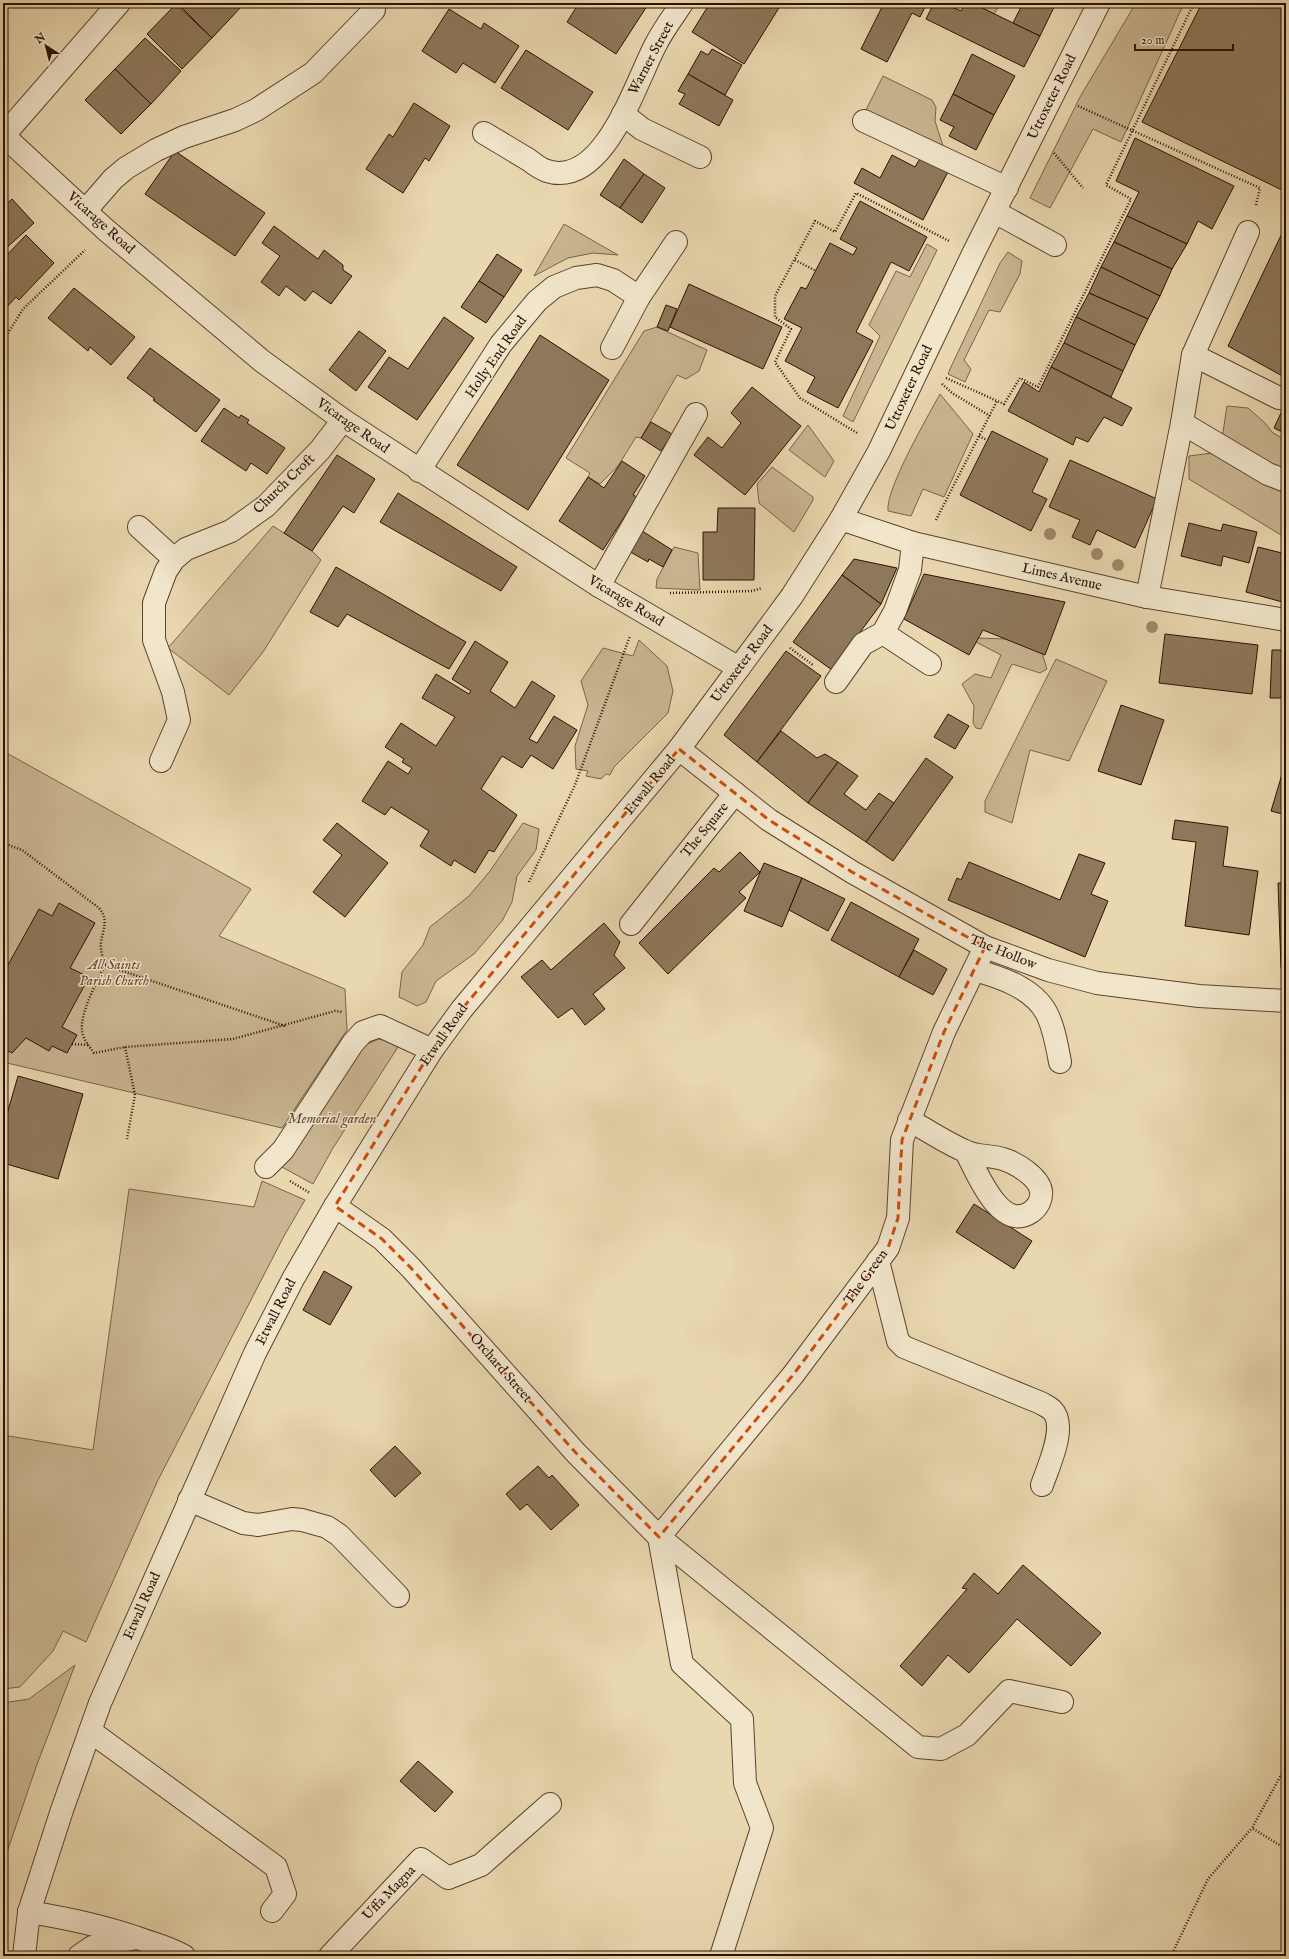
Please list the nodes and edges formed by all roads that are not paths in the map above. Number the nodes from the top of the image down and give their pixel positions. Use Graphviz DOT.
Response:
graph roads {
  1 [pos="119,3"];
  2 [pos="682,3"];
  3 [pos="1099,3"];
  4 [pos="374,10"];
  5 [pos="623,114"];
  6 [pos="864,121"];
  7 [pos="484,133"];
  8 [pos="3,135"];
  9 [pos="700,157"];
  10 [pos="1007,188"];
  11 [pos="86,210"];
  12 [pos="995,212"];
  13 [pos="1248,232"];
  14 [pos="676,242"];
  15 [pos="1054,245"];
  16 [pos="639,297"];
  17 [pos="612,348"];
  18 [pos="1193,355"];
  19 [pos="1279,398"];
  20 [pos="696,414"];
  21 [pos="343,420"];
  22 [pos="1182,423"];
  23 [pos="419,471"];
  24 [pos="1286,481"];
  25 [pos="842,519"];
  26 [pos="139,527"];
  27 [pos="913,543"];
  28 [pos="174,560"];
  29 [pos="599,586"];
  30 [pos="1147,597"];
  31 [pos="1286,620"];
  32 [pos="883,633"];
  33 [pos="930,664"];
  34 [pos="740,668"];
  35 [pos="836,682"];
  36 [pos="679,749"];
  37 [pos="161,761"];
  38 [pos="735,793"];
  39 [pos="631,924"];
  40 [pos="985,947"];
  41 [pos="974,970"];
  42 [pos="1286,1001"];
  43 [pos="432,1050"];
  44 [pos="1060,1062"];
  45 [pos="909,1120"];
  46 [pos="966,1152"];
  47 [pos="266,1167"];
  48 [pos="335,1206"];
  49 [pos="878,1261"];
  50 [pos="1042,1485"];
  51 [pos="189,1500"];
  52 [pos="659,1537"];
  53 [pos="398,1596"];
  54 [pos="1062,1702"];
  55 [pos="90,1731"];
  56 [pos="550,1804"];
  57 [pos="272,1911"];
  58 [pos="29,1912"];
  59 [pos="136,1938"];
  60 [pos="14,1956"];
  61 [pos="24,1956"];
  62 [pos="79,1956"];
  63 [pos="184,1956"];
  64 [pos="330,1956"];
  65 [pos="721,1956"];
  1 -- 8 [label="street"];
  2 -- 5 [label="street, Warner Street"];
  3 -- 10 [label="street, Uttoxeter Road"];
  4 -- 11 [label="street"];
  5 -- 7 [label="street, Warner Street"];
  5 -- 9 [label="street"];
  6 -- 10 [label="street"];
  8 -- 11 [label="street, Vicarage Road"];
  10 -- 12 [label="street, Uttoxeter Road"];
  11 -- 21 [label="street, Vicarage Road"];
  12 -- 15 [label="street"];
  12 -- 25 [label="street, Uttoxeter Road"];
  13 -- 18 [label="street"];
  14 -- 16 [label="street"];
  16 -- 17 [label="street"];
  16 -- 23 [label="street, Holly End Road"];
  18 -- 19 [label="street"];
  18 -- 22 [label="street"];
  20 -- 29 [label="street"];
  21 -- 23 [label="street, Vicarage Road"];
  21 -- 28 [label="street, Church Croft"];
  22 -- 24 [label="street"];
  22 -- 30 [label="street"];
  23 -- 29 [label="street, Vicarage Road"];
  25 -- 27 [label="street, Limes Avenue"];
  25 -- 34 [label="street, Uttoxeter Road"];
  26 -- 28 [label="street"];
  27 -- 30 [label="street, Limes Avenue"];
  27 -- 32 [label="street"];
  28 -- 37 [label="street, Church Croft"];
  29 -- 34 [label="street, Vicarage Road"];
  30 -- 31 [label="street, Limes Avenue"];
  32 -- 33 [label="street"];
  32 -- 35 [label="street"];
  34 -- 36 [label="street, Uttoxeter Road"];
  36 -- 38 [label="street, The Square"];
  36 -- 43 [label="street, Etwall Road"];
  38 -- 39 [label="street, The Square"];
  38 -- 40 [label="street, The Hollow"];
  40 -- 41 [label="street, The Green"];
  40 -- 42 [label="street, The Hollow"];
  41 -- 44 [label="street"];
  41 -- 45 [label="street, The Green"];
  43 -- 47 [label="street"];
  43 -- 48 [label="street, Etwall Road"];
  45 -- 46 [label="street"];
  45 -- 49 [label="street, The Green"];
  48 -- 51 [label="street, Etwall Road"];
  48 -- 52 [label="street, Orchard Street"];
  49 -- 50 [label="street"];
  49 -- 52 [label="street, The Green"];
  51 -- 53 [label="street"];
  51 -- 55 [label="street, Etwall Road"];
  52 -- 54 [label="street, Orchard Street"];
  52 -- 65 [label="street"];
  55 -- 57 [label="street"];
  55 -- 58 [label="street, Etwall Road"];
  56 -- 64 [label="street, Uffa Magna"];
  58 -- 59 [label="street"];
  58 -- 60 [label="street"];
  58 -- 61 [label="street, Etwall Road"];
  59 -- 62 [label="street"];
  59 -- 63 [label="street"];
}
